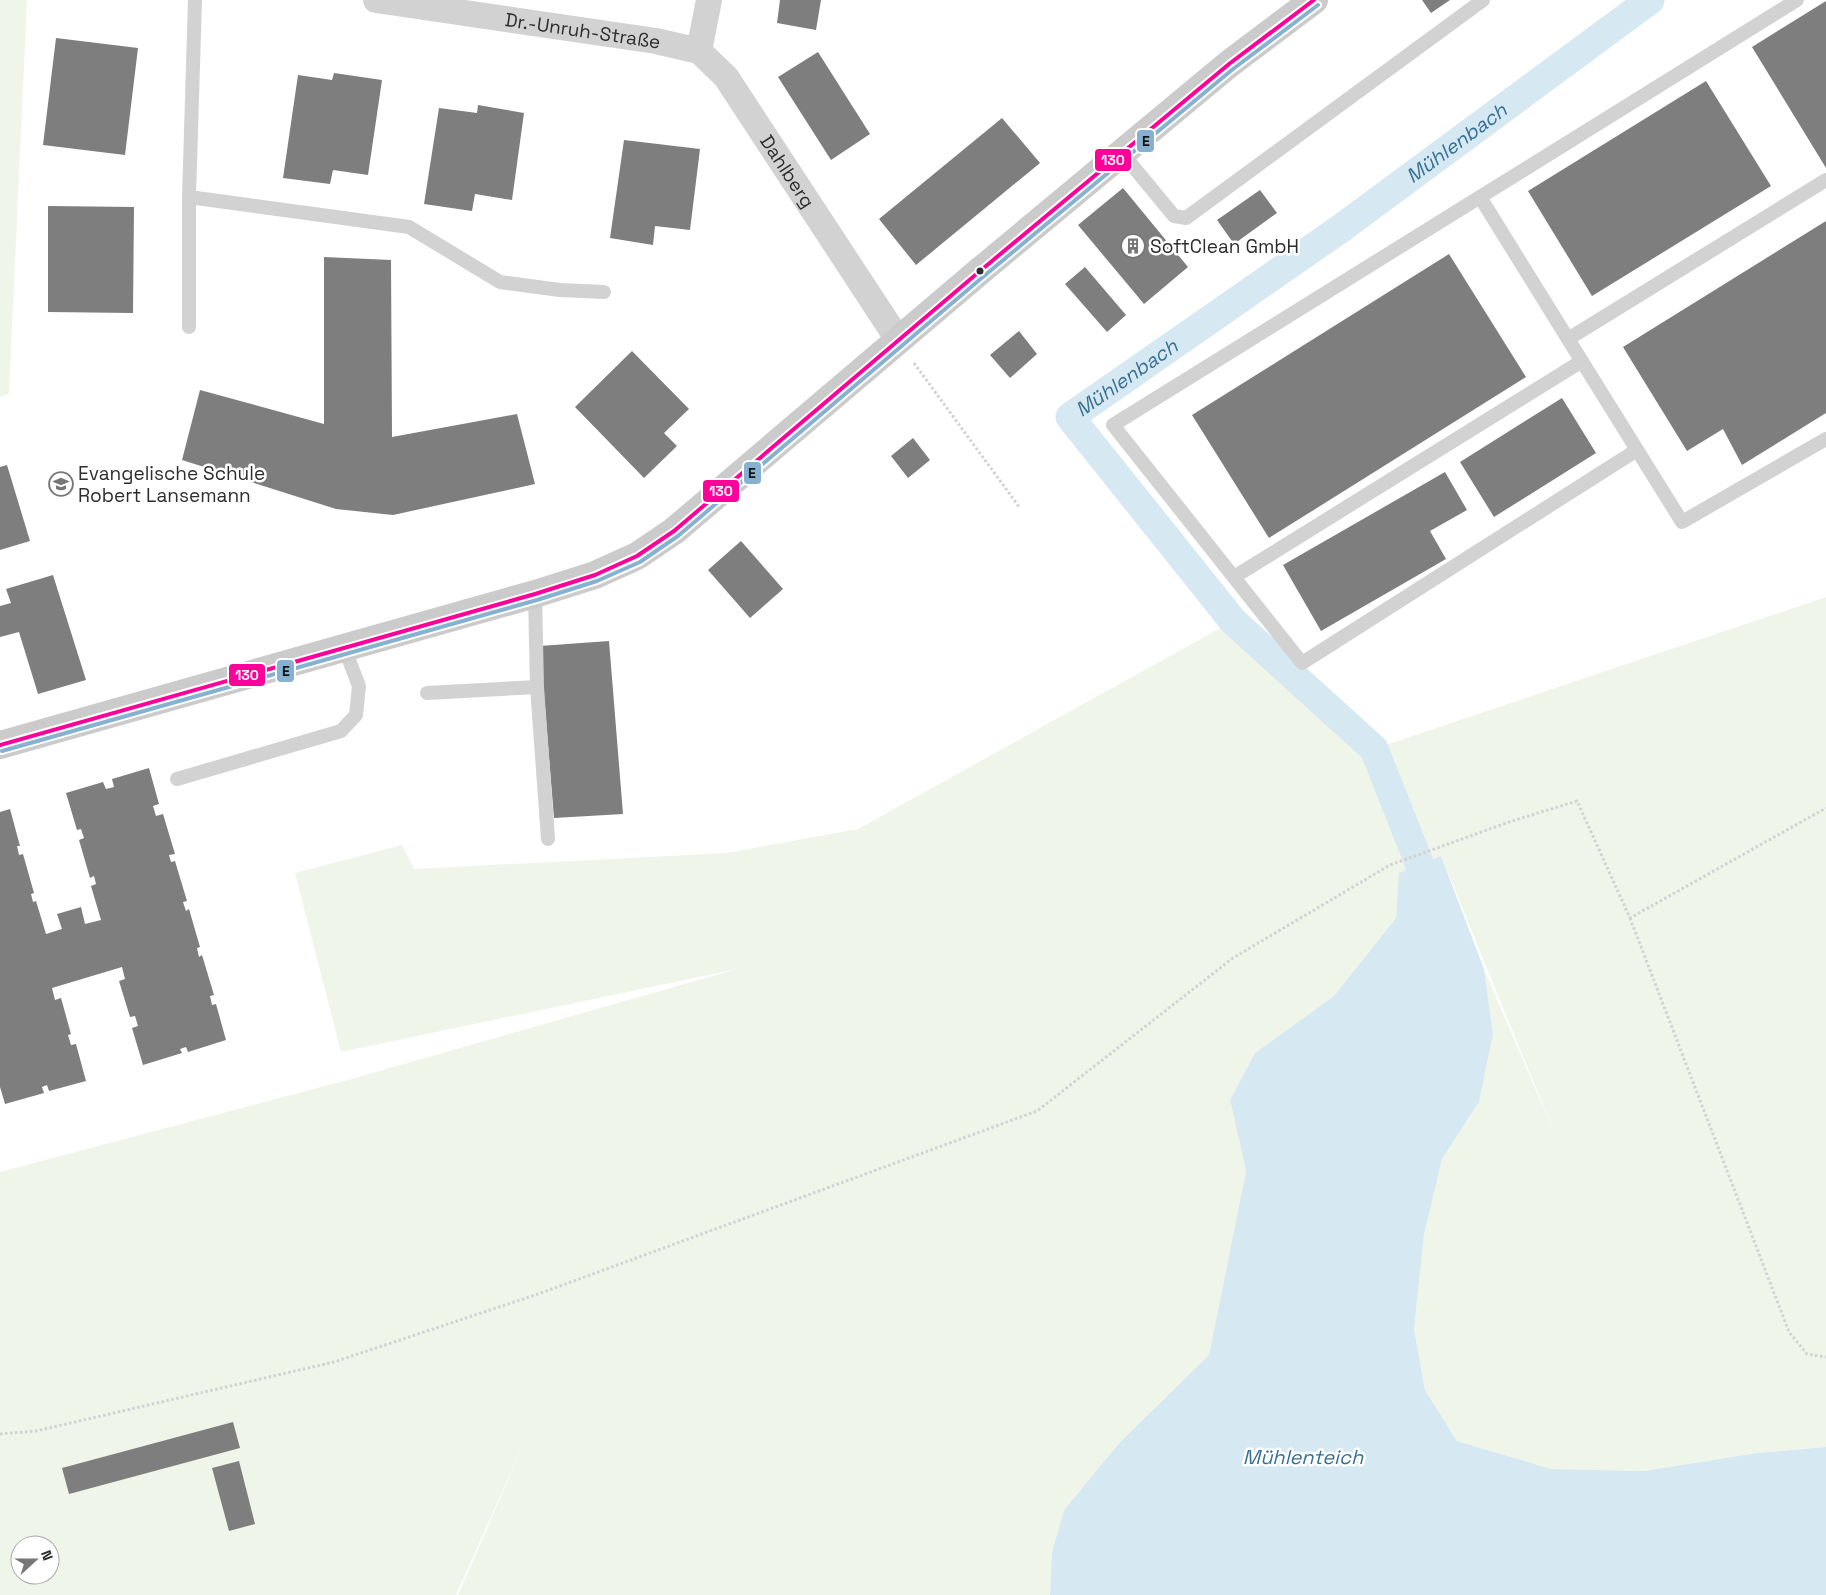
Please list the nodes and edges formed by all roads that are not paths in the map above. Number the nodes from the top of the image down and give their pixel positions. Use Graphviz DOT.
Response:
graph roads {
  1 [pos="195,0"];
  2 [pos="376,0"];
  3 [pos="709,0"];
  4 [pos="1314,0"];
  5 [pos="1484,0"];
  6 [pos="1797,0"];
  7 [pos="699,51"];
  8 [pos="1122,153"];
  9 [pos="1826,180"];
  10 [pos="189,197"];
  11 [pos="1480,197"];
  12 [pos="604,292"];
  13 [pos="189,327"];
  14 [pos="1568,339"];
  15 [pos="899,341"];
  16 [pos="1582,361"];
  17 [pos="1826,439"];
  18 [pos="1637,450"];
  19 [pos="1234,577"];
  20 [pos="534,594"];
  21 [pos="344,648"];
  22 [pos="537,687"];
  23 [pos="427,693"];
  24 [pos="0,745"];
  25 [pos="177,779"];
  26 [pos="548,839"];
  1 -- 10 [label="lane"];
  2 -- 7 [label="street, Dr.-Unruh-Straße"];
  3 -- 7 [label="street"];
  4 -- 8 [label="street"];
  5 -- 8 [label="lane"];
  6 -- 11 [label="lane"];
  7 -- 15 [label="street, Dahlberg"];
  8 -- 15 [label="street"];
  9 -- 14 [label="lane"];
  10 -- 12 [label="lane"];
  10 -- 13 [label="lane"];
  11 -- 14 [label="lane"];
  11 -- 19 [label="lane"];
  14 -- 16 [label="lane"];
  15 -- 20 [label="street"];
  16 -- 18 [label="lane"];
  16 -- 19 [label="lane"];
  17 -- 18 [label="lane"];
  18 -- 19 [label="lane"];
  20 -- 21 [label="street"];
  20 -- 22 [label="lane"];
  21 -- 24 [label="street"];
  21 -- 25 [label="lane"];
  22 -- 23 [label="lane"];
  22 -- 26 [label="lane"];
}
